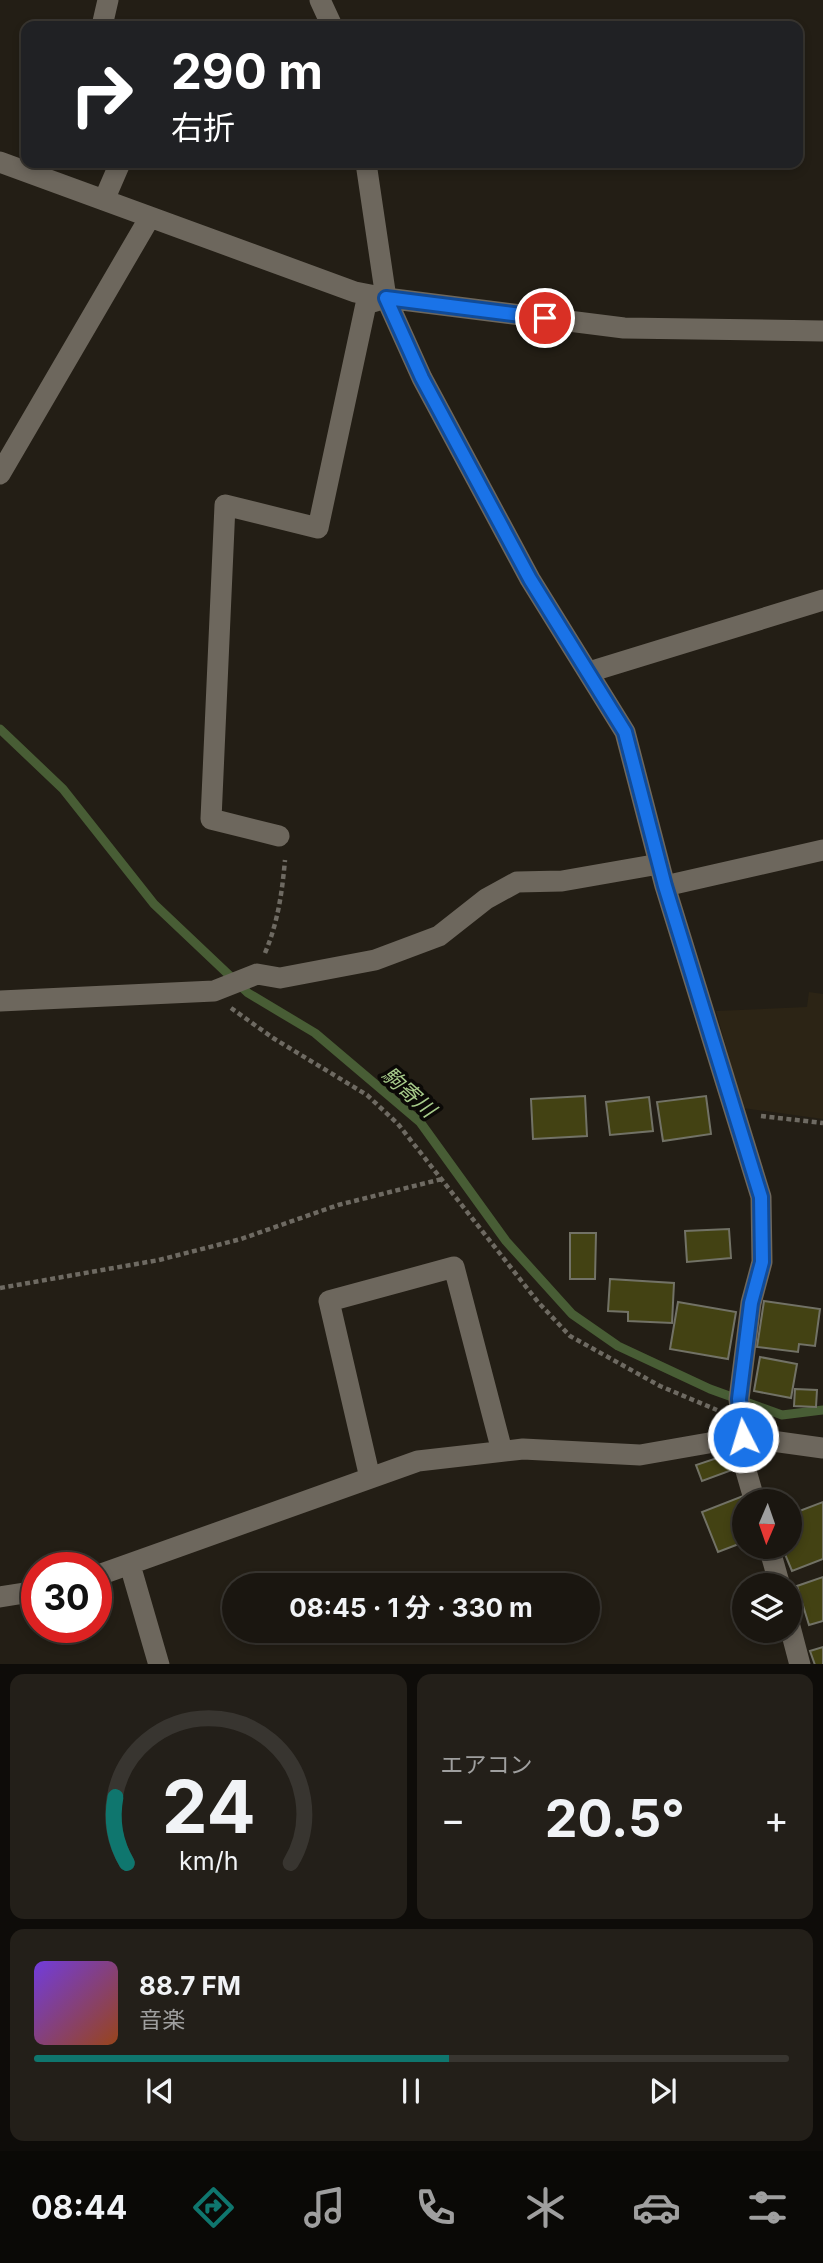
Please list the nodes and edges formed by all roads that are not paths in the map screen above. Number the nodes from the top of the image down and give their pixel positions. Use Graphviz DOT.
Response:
graph roads {
  1 [pos="108,0"];
  2 [pos="320,0"];
  3 [pos="103,21"];
  4 [pos="330,21"];
  5 [pos="0,162"];
  6 [pos="21,166"];
  7 [pos="118,168"];
  8 [pos="367,168"];
  9 [pos="38,169"];
  10 [pos="104,200"];
  11 [pos="150,217"];
  12 [pos="386,298"];
  13 [pos="823,331"];
  14 [pos="0,474"];
  15 [pos="823,600"];
  16 [pos="589,672"];
  17 [pos="279,836"];
  18 [pos="823,850"];
  19 [pos="659,864"];
  20 [pos="665,886"];
  21 [pos="0,1001"];
  22 [pos="742,1428"];
  23 [pos="823,1448"];
  24 [pos="502,1451"];
  25 [pos="370,1478"];
  26 [pos="751,1489"];
  27 [pos="130,1564"];
  28 [pos="112,1570"];
  29 [pos="21,1594"];
  30 [pos="0,1597"];
  31 [pos="794,1643"];
  32 [pos="159,1664"];
  33 [pos="800,1664"];
  1 -- 3 [label="street"];
  2 -- 4 [label="street"];
  5 -- 6 [label="street"];
  7 -- 10 [label="street"];
  8 -- 12 [label="street"];
  9 -- 10 [label="street"];
  10 -- 11 [label="street"];
  11 -- 12 [label="street"];
  11 -- 14 [label="street"];
  12 -- 13 [label="street"];
  12 -- 16 [label="street"];
  12 -- 17 [label="street"];
  15 -- 16 [label="street"];
  16 -- 19 [label="street"];
  18 -- 20 [label="street"];
  19 -- 20 [label="street"];
  19 -- 21 [label="street"];
  20 -- 22 [label="street"];
  22 -- 23 [label="street"];
  22 -- 24 [label="street"];
  22 -- 26 [label="street"];
  24 -- 25 [label="street"];
  24 -- 25 [label="street"];
  25 -- 27 [label="street"];
  27 -- 28 [label="street"];
  27 -- 32 [label="street"];
  29 -- 30 [label="street"];
  31 -- 33 [label="street"];
}
